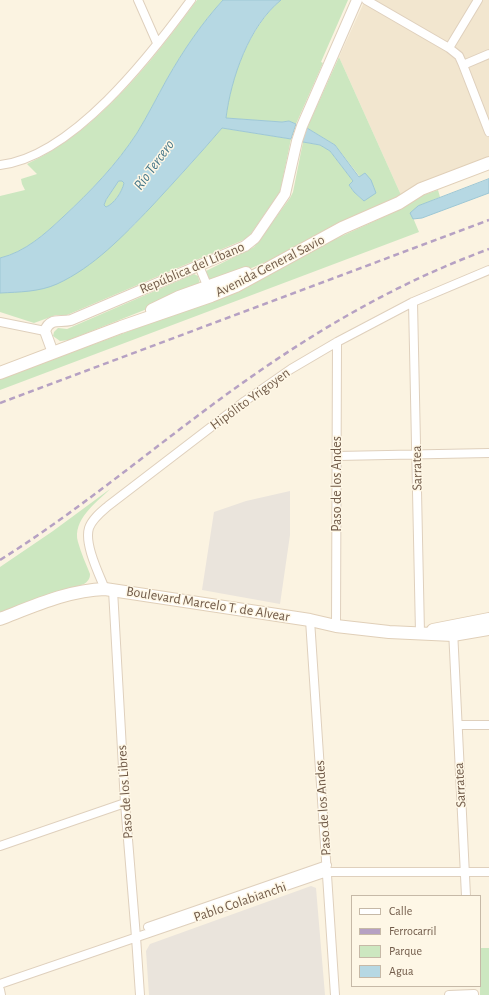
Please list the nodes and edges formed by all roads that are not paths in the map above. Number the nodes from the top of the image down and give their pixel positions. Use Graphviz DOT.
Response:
graph roads {
  1 [pos="138,0"];
  2 [pos="191,0"];
  3 [pos="356,0"];
  4 [pos="366,0"];
  5 [pos="478,0"];
  6 [pos="157,43"];
  7 [pos="449,48"];
  8 [pos="489,54"];
  9 [pos="463,65"];
  10 [pos="489,132"];
  11 [pos="489,163"];
  12 [pos="0,165"];
  13 [pos="198,266"];
  14 [pos="489,270"];
  15 [pos="209,292"];
  16 [pos="413,302"];
  17 [pos="0,322"];
  18 [pos="45,331"];
  19 [pos="337,342"];
  20 [pos="53,353"];
  21 [pos="0,373"];
  22 [pos="489,452"];
  23 [pos="417,453"];
  24 [pos="337,456"];
  25 [pos="109,590"];
  26 [pos="0,619"];
  27 [pos="489,619"];
  28 [pos="310,620"];
  29 [pos="336,626"];
  30 [pos="489,629"];
  31 [pos="453,630"];
  32 [pos="420,633"];
  33 [pos="458,725"];
  34 [pos="489,725"];
  35 [pos="125,803"];
  36 [pos="0,846"];
  37 [pos="327,869"];
  38 [pos="464,871"];
  39 [pos="489,872"];
  40 [pos="466,895"];
  41 [pos="148,927"];
  42 [pos="136,937"];
  43 [pos="0,984"];
  44 [pos="0,990"];
  45 [pos="474,992"];
  46 [pos="1,995"];
  47 [pos="140,995"];
  48 [pos="335,995"];
  49 [pos="449,995"];
  1 -- 6 [label="street"];
  2 -- 6 [label="street"];
  3 -- 13 [label="street, República del Líbano"];
  4 -- 7 [label="street"];
  5 -- 7 [label="street"];
  6 -- 12 [label="street"];
  7 -- 9 [label="street"];
  8 -- 9 [label="street"];
  9 -- 10 [label="street"];
  11 -- 15 [label="main road, Avenida General Savio"];
  13 -- 15 [label="street"];
  13 -- 18 [label="street, República del Líbano"];
  14 -- 16 [label="street, Hipólito Yrigoyen"];
  15 -- 20 [label="main road, Avenida General Savio"];
  16 -- 19 [label="street, Hipólito Yrigoyen"];
  16 -- 23 [label="street, Sarratea"];
  17 -- 18 [label="street"];
  18 -- 20 [label="street"];
  19 -- 24 [label="street, Paso de los Andes"];
  19 -- 25 [label="street, Hipólito Yrigoyen"];
  20 -- 21 [label="main road"];
  22 -- 23 [label="street"];
  23 -- 24 [label="street"];
  23 -- 32 [label="street, Sarratea"];
  24 -- 29 [label="street, Paso de los Andes"];
  25 -- 26 [label="main road, Boulevard Marcelo T. de Alvear"];
  25 -- 28 [label="main road, Boulevard Marcelo T. de Alvear"];
  25 -- 35 [label="street, Paso de los Libres"];
  27 -- 31 [label="main road, Boulevard Marcelo T. de Alvear"];
  28 -- 29 [label="main road, Boulevard Marcelo T. de Alvear"];
  28 -- 37 [label="street, Paso de los Andes"];
  29 -- 32 [label="main road, Boulevard Marcelo T. de Alvear"];
  30 -- 31 [label="main road, Boulevard Marcelo T. de Alvear"];
  31 -- 32 [label="main road, Boulevard Marcelo T. de Alvear"];
  31 -- 33 [label="street, Sarratea"];
  33 -- 34 [label="street"];
  33 -- 38 [label="street, Sarratea"];
  35 -- 36 [label="street"];
  35 -- 42 [label="street, Paso de los Libres"];
  37 -- 38 [label="street, Pablo Colabianchi"];
  37 -- 41 [label="street"];
  37 -- 42 [label="street, Pablo Colabianchi"];
  37 -- 48 [label="street, Paso de los Andes"];
  38 -- 39 [label="street, Pablo Colabianchi"];
  38 -- 40 [label="street, Sarratea"];
  42 -- 43 [label="street, Pablo Colabianchi"];
  42 -- 47 [label="street, Paso de los Libres"];
  44 -- 46 [label="street"];
  45 -- 49 [label="street"];
}
